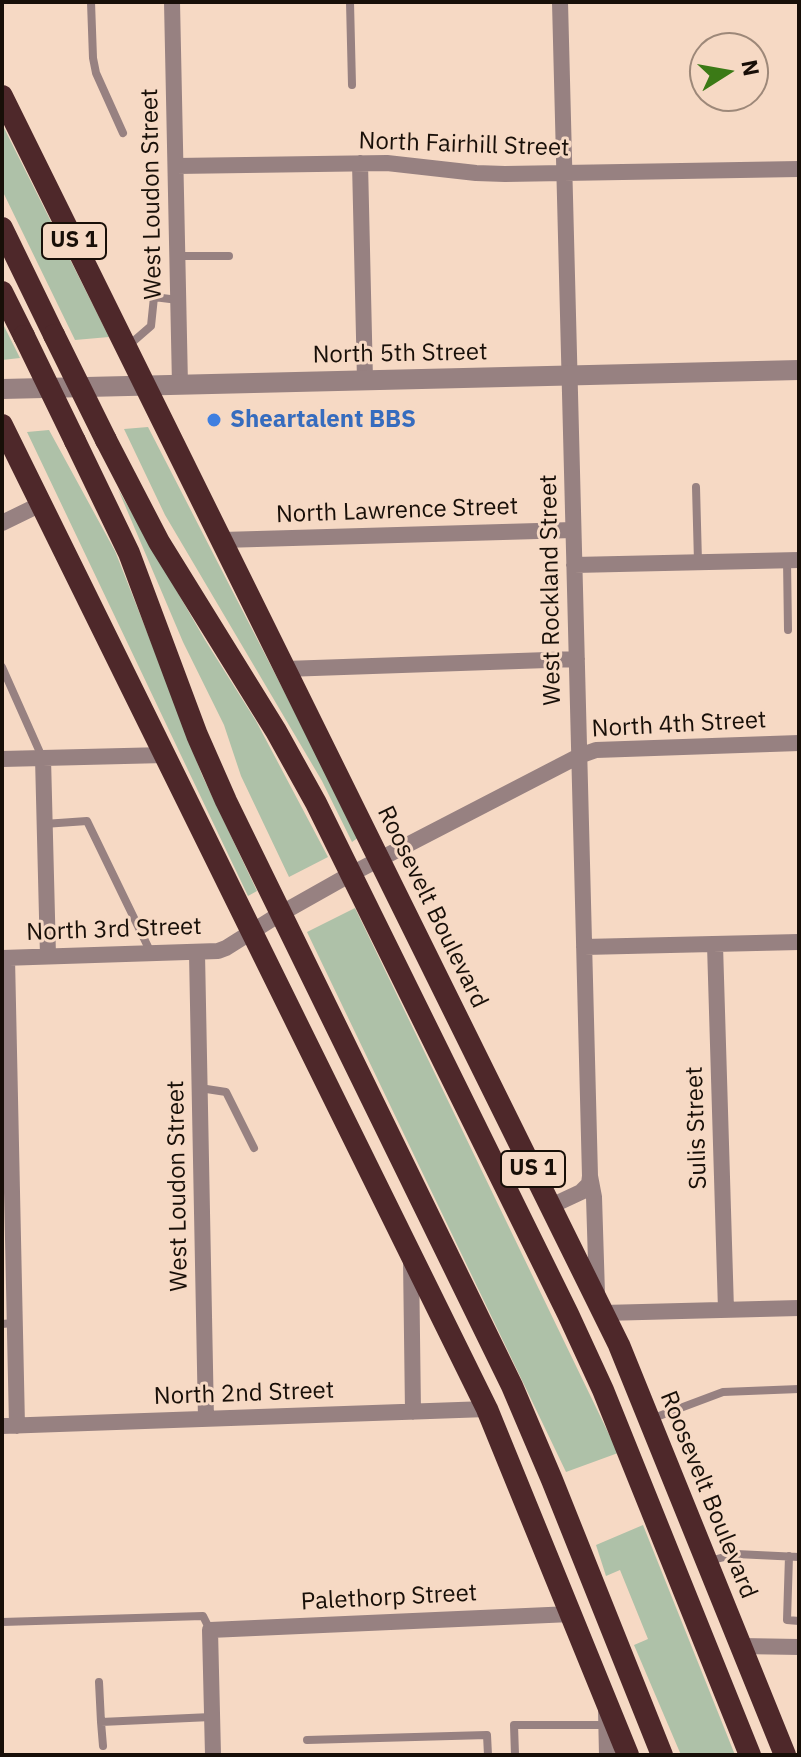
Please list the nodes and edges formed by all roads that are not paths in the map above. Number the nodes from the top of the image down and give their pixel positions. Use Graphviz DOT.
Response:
graph roads {
  1 [pos="91,2"];
  2 [pos="172,2"];
  3 [pos="350,2"];
  4 [pos="560,2"];
  5 [pos="352,85"];
  6 [pos="2,96"];
  7 [pos="123,133"];
  8 [pos="360,163"];
  9 [pos="176,166"];
  10 [pos="799,169"];
  11 [pos="564,174"];
  12 [pos="2,228"];
  13 [pos="177,256"];
  14 [pos="229,256"];
  15 [pos="155,265"];
  16 [pos="2,292"];
  17 [pos="154,297"];
  18 [pos="179,300"];
  19 [pos="127,347"];
  20 [pos="799,370"];
  21 [pos="569,375"];
  22 [pos="365,380"];
  23 [pos="180,385"];
  24 [pos="146,386"];
  25 [pos="2,389"];
  26 [pos="2,425"];
  27 [pos="696,487"];
  28 [pos="41,504"];
  29 [pos="2,523"];
  30 [pos="573,530"];
  31 [pos="222,540"];
  32 [pos="793,560"];
  33 [pos="698,562"];
  34 [pos="574,565"];
  35 [pos="788,630"];
  36 [pos="577,659"];
  37 [pos="2,667"];
  38 [pos="285,669"];
  39 [pos="799,743"];
  40 [pos="165,755"];
  41 [pos="579,756"];
  42 [pos="43,758"];
  43 [pos="2,759"];
  44 [pos="44,824"];
  45 [pos="380,860"];
  46 [pos="351,874"];
  47 [pos="280,914"];
  48 [pos="253,931"];
  49 [pos="799,942"];
  50 [pos="715,945"];
  51 [pos="584,947"];
  52 [pos="197,953"];
  53 [pos="152,954"];
  54 [pos="48,956"];
  55 [pos="4,958"];
  56 [pos="200,1088"];
  57 [pos="493,1089"];
  58 [pos="254,1148"];
  59 [pos="590,1176"];
  60 [pos="551,1206"];
  61 [pos="520,1217"];
  62 [pos="411,1253"];
  63 [pos="8,1254"];
  64 [pos="600,1306"];
  65 [pos="799,1308"];
  66 [pos="726,1310"];
  67 [pos="8,1324"];
  68 [pos="483,1326"];
  69 [pos="799,1389"];
  70 [pos="487,1409"];
  71 [pos="413,1412"];
  72 [pos="206,1419"];
  73 [pos="650,1419"];
  74 [pos="9,1426"];
  75 [pos="789,1556"];
  76 [pos="799,1557"];
  77 [pos="707,1561"];
  78 [pos="571,1614"];
  79 [pos="799,1621"];
  80 [pos="2,1622"];
  81 [pos="210,1630"];
  82 [pos="741,1646"];
  83 [pos="799,1647"];
  84 [pos="99,1682"];
  85 [pos="606,1701"];
  86 [pos="212,1717"];
  87 [pos="101,1722"];
  88 [pos="606,1725"];
  89 [pos="307,1740"];
  90 [pos="103,1746"];
  91 [pos="213,1755"];
  92 [pos="488,1755"];
  93 [pos="515,1755"];
  94 [pos="607,1755"];
  95 [pos="628,1755"];
  96 [pos="662,1755"];
  97 [pos="750,1755"];
  98 [pos="785,1755"];
  1 -- 7 [label="lane"];
  2 -- 9 [label="street, West Loudon Street"];
  3 -- 5 [label="lane"];
  4 -- 11 [label="street, West Rockland Street"];
  6 -- 19 [label="highway, Roosevelt Boulevard / US 1"];
  8 -- 9 [label="street, North Fairhill Street"];
  8 -- 11 [label="street, North Fairhill Street"];
  8 -- 22 [label="street"];
  9 -- 13 [label="street, West Loudon Street"];
  10 -- 11 [label="street, North Fairhill Street"];
  11 -- 21 [label="street, West Rockland Street"];
  12 -- 46 [label="highway, US 1, bridge"];
  13 -- 14 [label="lane"];
  13 -- 18 [label="street, West Loudon Street"];
  15 -- 17 [label="lane"];
  16 -- 47 [label="highway, bridge"];
  17 -- 18 [label="lane"];
  17 -- 19 [label="lane"];
  18 -- 23 [label="street, West Loudon Street"];
  19 -- 24 [label="highway, Roosevelt Boulevard / US 1"];
  20 -- 21 [label="street, North 5th Street"];
  21 -- 22 [label="street, North 5th Street"];
  21 -- 30 [label="street, West Rockland Street"];
  22 -- 23 [label="street, North 5th Street"];
  23 -- 24 [label="street, North 5th Street"];
  24 -- 25 [label="street, North 5th Street"];
  24 -- 31 [label="highway, Roosevelt Boulevard / US 1"];
  26 -- 28 [label="highway"];
  27 -- 33 [label="lane"];
  28 -- 29 [label="street"];
  28 -- 40 [label="highway"];
  30 -- 31 [label="street, North Lawrence Street"];
  30 -- 34 [label="street, West Rockland Street"];
  31 -- 38 [label="highway, Roosevelt Boulevard / US 1"];
  32 -- 33 [label="street"];
  32 -- 35 [label="lane"];
  33 -- 34 [label="street"];
  34 -- 36 [label="street, West Rockland Street"];
  36 -- 38 [label="street"];
  36 -- 41 [label="street, West Rockland Street"];
  37 -- 42 [label="lane"];
  38 -- 45 [label="highway, Roosevelt Boulevard / US 1"];
  39 -- 41 [label="street, North 4th Street"];
  40 -- 42 [label="street"];
  40 -- 48 [label="highway"];
  41 -- 45 [label="street, North 4th Street"];
  41 -- 51 [label="street, West Rockland Street"];
  42 -- 43 [label="street"];
  42 -- 44 [label="street"];
  44 -- 53 [label="lane"];
  44 -- 54 [label="street"];
  45 -- 46 [label="street, North 4th Street"];
  45 -- 57 [label="highway, Roosevelt Boulevard / US 1"];
  46 -- 47 [label="street, North 3rd Street"];
  46 -- 61 [label="highway, US 1"];
  47 -- 48 [label="street, North 3rd Street"];
  47 -- 68 [label="highway"];
  48 -- 52 [label="street, North 3rd Street"];
  48 -- 62 [label="highway"];
  49 -- 50 [label="street"];
  50 -- 51 [label="street"];
  50 -- 66 [label="street, Sulis Street"];
  51 -- 59 [label="street, West Rockland Street"];
  52 -- 53 [label="street, North 3rd Street"];
  52 -- 56 [label="street, West Loudon Street"];
  53 -- 54 [label="street, North 3rd Street"];
  54 -- 55 [label="street, North 3rd Street"];
  55 -- 63 [label="street"];
  56 -- 58 [label="lane"];
  56 -- 72 [label="street, West Loudon Street"];
  57 -- 60 [label="highway, Roosevelt Boulevard / US 1"];
  57 -- 61 [label="highway"];
  59 -- 60 [label="street"];
  59 -- 64 [label="street, West Rockland Street"];
  60 -- 64 [label="highway, Roosevelt Boulevard / US 1"];
  61 -- 97 [label="highway, US 1"];
  62 -- 68 [label="highway"];
  62 -- 70 [label="highway"];
  62 -- 71 [label="street"];
  63 -- 67 [label="street"];
  64 -- 66 [label="street"];
  64 -- 73 [label="highway, Roosevelt Boulevard / US 1"];
  65 -- 66 [label="street"];
  67 -- 74 [label="street"];
  68 -- 96 [label="highway"];
  69 -- 73 [label="lane"];
  70 -- 71 [label="street, North 2nd Street"];
  70 -- 78 [label="highway"];
  71 -- 72 [label="street, North 2nd Street"];
  72 -- 74 [label="street, North 2nd Street"];
  73 -- 77 [label="highway, Roosevelt Boulevard / US 1"];
  75 -- 76 [label="lane"];
  75 -- 77 [label="lane"];
  75 -- 79 [label="lane"];
  77 -- 82 [label="highway, Roosevelt Boulevard / US 1"];
  78 -- 81 [label="street, Palethorp Street"];
  78 -- 85 [label="highway"];
  80 -- 81 [label="lane"];
  81 -- 86 [label="street"];
  82 -- 83 [label="street"];
  82 -- 98 [label="highway, Roosevelt Boulevard / US 1"];
  84 -- 87 [label="lane"];
  85 -- 88 [label="street"];
  85 -- 95 [label="highway"];
  86 -- 87 [label="lane"];
  86 -- 91 [label="street"];
  87 -- 90 [label="lane"];
  88 -- 93 [label="lane"];
  88 -- 94 [label="street"];
  89 -- 92 [label="lane"];
}
